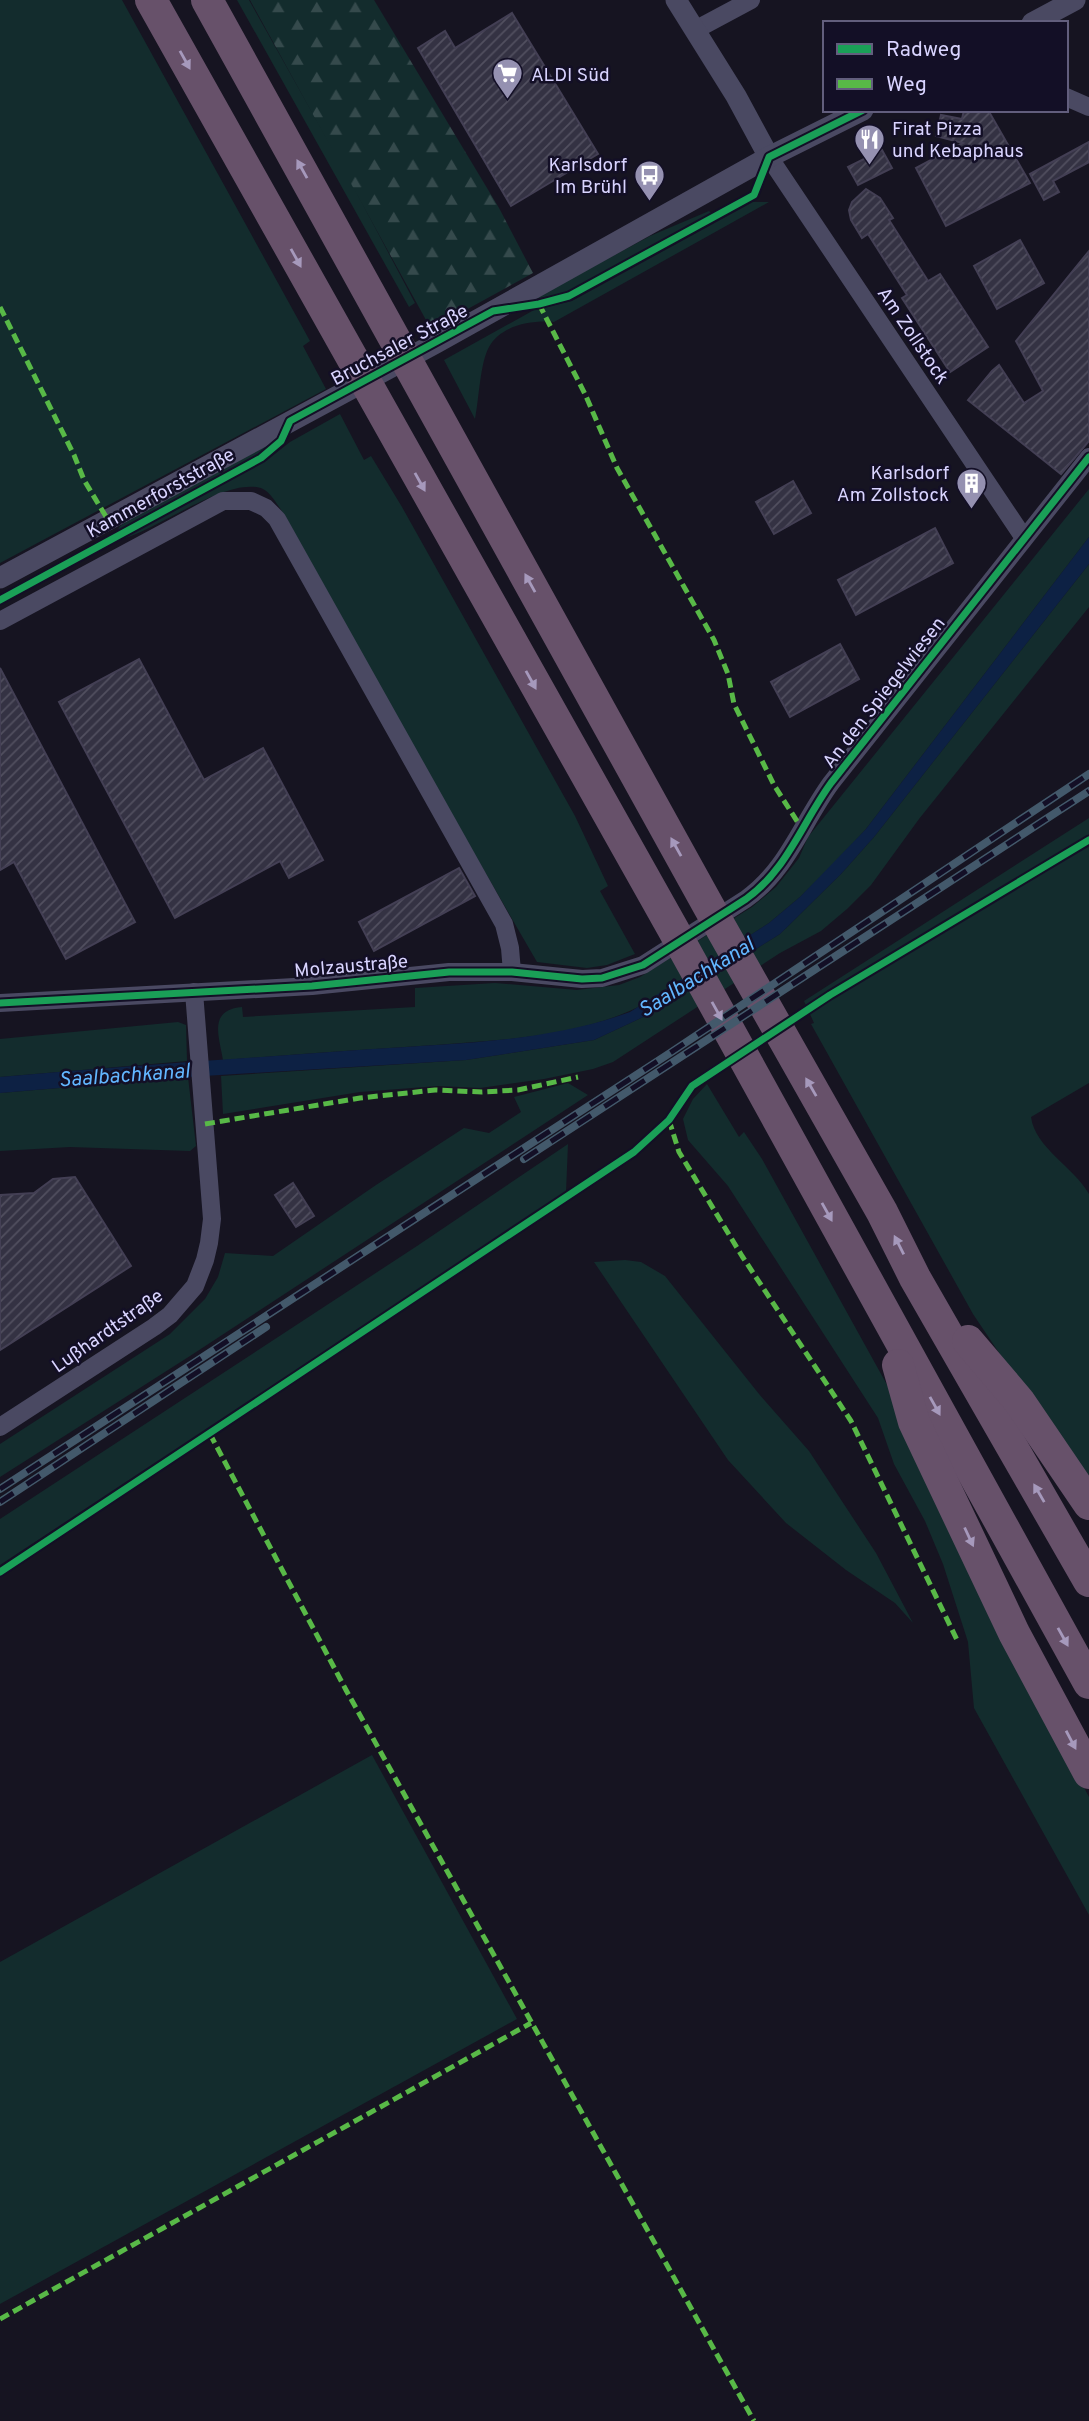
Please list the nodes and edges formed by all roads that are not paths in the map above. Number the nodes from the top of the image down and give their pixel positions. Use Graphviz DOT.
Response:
graph roads {
  1 [pos="151,0"];
  2 [pos="207,0"];
  3 [pos="676,0"];
  4 [pos="751,0"];
  5 [pos="1075,0"];
  6 [pos="1036,21"];
  7 [pos="695,30"];
  8 [pos="1068,98"];
  9 [pos="1089,107"];
  10 [pos="859,112"];
  11 [pos="769,157"];
  12 [pos="319,405"];
  13 [pos="1089,457"];
  14 [pos="1024,538"];
  15 [pos="0,578"];
  16 [pos="0,621"];
  17 [pos="692,923"];
  18 [pos="512,972"];
  19 [pos="194,992"];
  20 [pos="0,1003"];
  21 [pos="915,1278"];
  22 [pos="879,1303"];
  23 [pos="0,1427"];
  24 [pos="1089,1504"];
  25 [pos="1089,1581"];
  26 [pos="1089,1683"];
  27 [pos="1089,1773"];
  1 -- 17 [label="highway, one-way"];
  17 -- 2 [label="highway, one-way"];
  3 -- 7 [label="street"];
  4 -- 7 [label="street"];
  5 -- 6 [label="street"];
  7 -- 11 [label="street"];
  8 -- 9 [label="street"];
  10 -- 11 [label="street, Bruchsaler Straße"];
  11 -- 12 [label="street, Bruchsaler Straße"];
  11 -- 14 [label="street, Am Zollstock"];
  12 -- 15 [label="street, Kammerforststraße"];
  13 -- 14 [label="street, An den Spiegelwiesen"];
  14 -- 17 [label="street, An den Spiegelwiesen"];
  16 -- 18 [label="street"];
  17 -- 18 [label="street, Molzaustraße"];
  21 -- 17 [label="highway, one-way"];
  17 -- 22 [label="highway, one-way"];
  18 -- 19 [label="street, Molzaustraße"];
  19 -- 20 [label="street, Molzaustraße"];
  19 -- 23 [label="street, Lußhardtstraße"];
  21 -- 24 [label="highway"];
  25 -- 21 [label="highway, one-way"];
  22 -- 26 [label="highway, one-way"];
  22 -- 27 [label="highway, one-way"];
}
